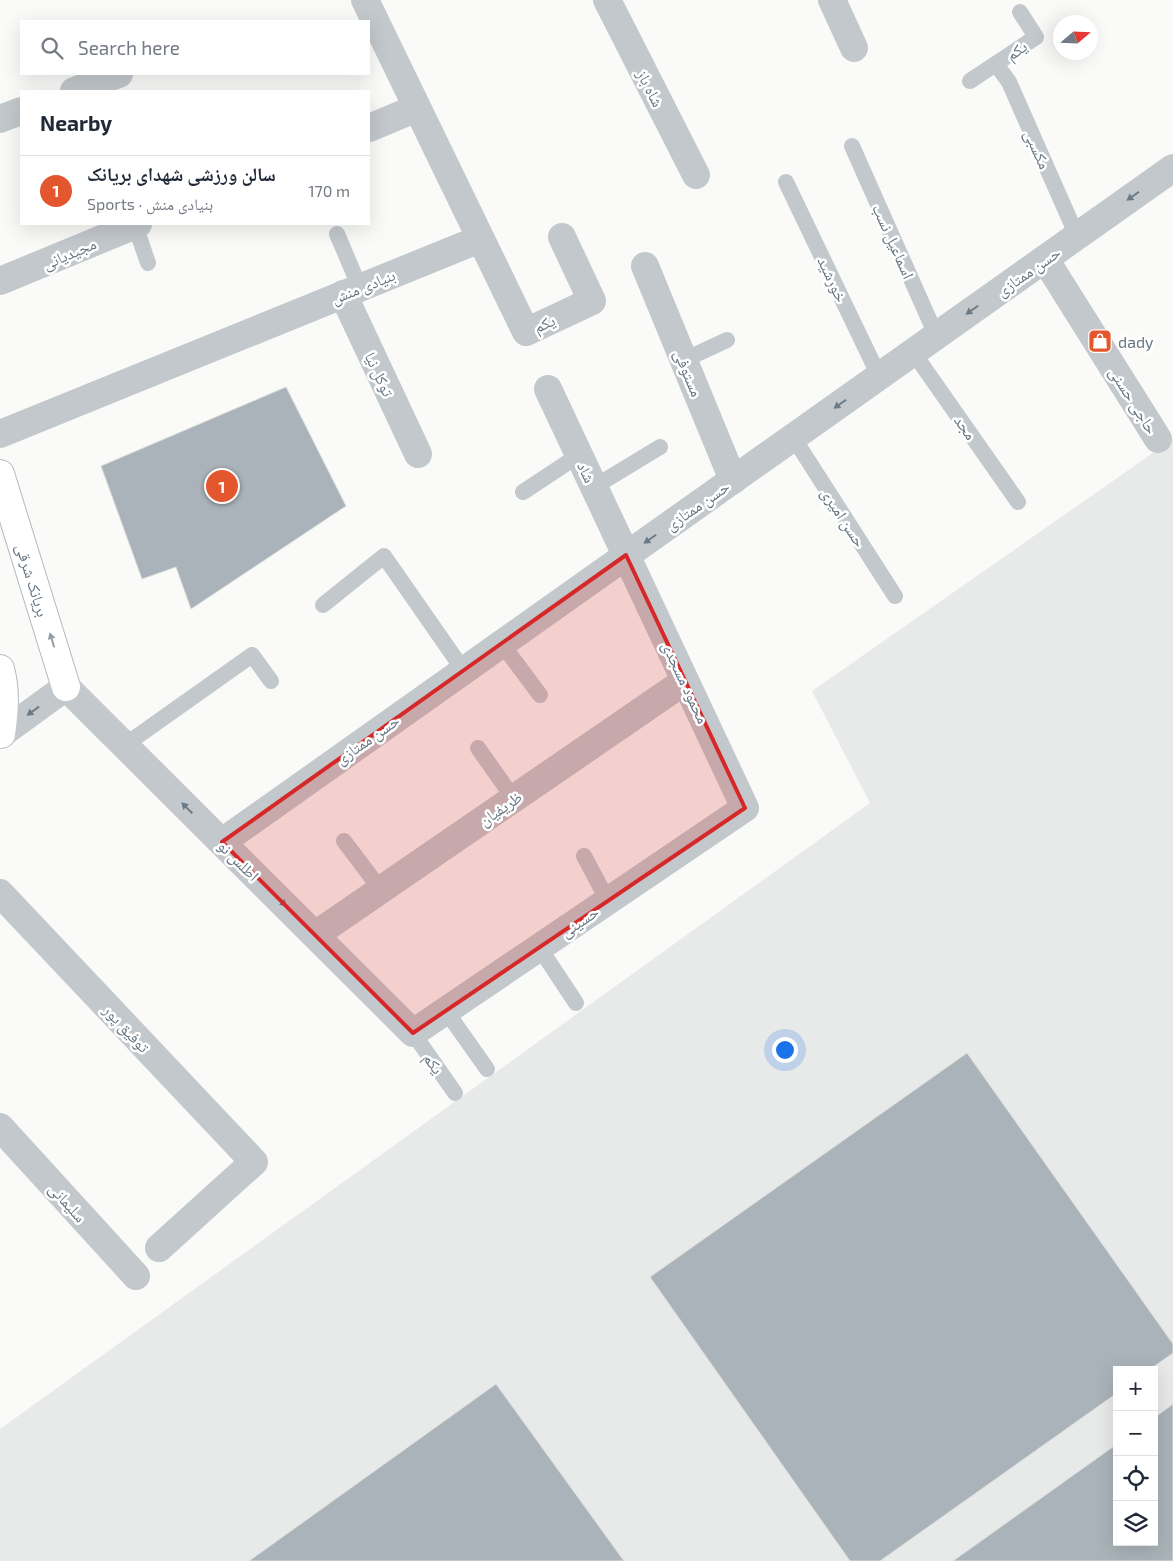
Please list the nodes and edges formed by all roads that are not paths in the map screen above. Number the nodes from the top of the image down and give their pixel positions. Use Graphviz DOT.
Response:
graph roads {
  1 [pos="364,0"];
  2 [pos="607,0"];
  3 [pos="839,2"];
  4 [pos="1020,12"];
  5 [pos="854,48"];
  6 [pos="996,64"];
  7 [pos="117,75"];
  8 [pos="970,81"];
  9 [pos="79,90"];
  10 [pos="417,108"];
  11 [pos="20,111"];
  12 [pos="0,119"];
  13 [pos="370,128"];
  14 [pos="852,146"];
  15 [pos="696,175"];
  16 [pos="1170,176"];
  17 [pos="786,182"];
  18 [pos="135,225"];
  19 [pos="137,225"];
  20 [pos="337,234"];
  21 [pos="1077,236"];
  22 [pos="562,237"];
  23 [pos="480,239"];
  24 [pos="1045,259"];
  25 [pos="148,263"];
  26 [pos="645,266"];
  27 [pos="0,281"];
  28 [pos="352,291"];
  29 [pos="936,335"];
  30 [pos="727,340"];
  31 [pos="913,352"];
  32 [pos="684,360"];
  33 [pos="879,376"];
  34 [pos="548,389"];
  35 [pos="0,434"];
  36 [pos="793,437"];
  37 [pos="1158,439"];
  38 [pos="660,447"];
  39 [pos="418,454"];
  40 [pos="579,455"];
  41 [pos="0,474"];
  42 [pos="733,480"];
  43 [pos="594,487"];
  44 [pos="523,492"];
  45 [pos="1018,502"];
  46 [pos="626,555"];
  47 [pos="895,596"];
  48 [pos="324,605"];
  49 [pos="502,644"];
  50 [pos="0,669"];
  51 [pos="464,671"];
  52 [pos="271,680"];
  53 [pos="685,681"];
  54 [pos="66,687"];
  55 [pos="540,695"];
  56 [pos="0,735"];
  57 [pos="124,745"];
  58 [pos="478,748"];
  59 [pos="514,799"];
  60 [pos="745,808"];
  61 [pos="344,841"];
  62 [pos="222,842"];
  63 [pos="584,856"];
  64 [pos="381,890"];
  65 [pos="0,893"];
  66 [pos="608,901"];
  67 [pos="315,935"];
  68 [pos="539,947"];
  69 [pos="576,1003"];
  70 [pos="446,1011"];
  71 [pos="413,1033"];
  72 [pos="487,1069"];
  73 [pos="455,1093"];
  74 [pos="0,1127"];
  75 [pos="159,1248"];
  76 [pos="136,1276"];
  1 -- 10 [label="street"];
  2 -- 15 [label="street, شاه باز"];
  3 -- 5 [label="street"];
  4 -- 6 [label="lane, یکم"];
  6 -- 8 [label="lane"];
  6 -- 21 [label="lane, مکسبی"];
  7 -- 9 [label="street"];
  10 -- 13 [label="street"];
  10 -- 23 [label="street"];
  11 -- 12 [label="street"];
  14 -- 29 [label="lane, اسماعیل نسب"];
  16 -- 21 [label="street, حسن ممتازی, one-way"];
  17 -- 33 [label="lane, خورشید"];
  18 -- 27 [label="street, مجیدیانی"];
  19 -- 25 [label="lane"];
  20 -- 28 [label="lane"];
  21 -- 24 [label="street, حسن ممتازی"];
  22 -- 23 [label="street, یکم"];
  23 -- 28 [label="street, بنیادی منش"];
  24 -- 29 [label="street, حسن ممتازی, one-way"];
  24 -- 37 [label="street, حاجی حسنی"];
  26 -- 32 [label="street, مستوفی"];
  28 -- 35 [label="street, بنیادی منش"];
  28 -- 39 [label="street, توکل نیا"];
  29 -- 31 [label="street, حسن ممتازی"];
  30 -- 32 [label="lane"];
  31 -- 33 [label="street, حسن ممتازی"];
  31 -- 45 [label="lane, مجد"];
  32 -- 42 [label="street, مستوفی"];
  33 -- 36 [label="street, حسن ممتازی, one-way"];
  34 -- 40 [label="street, شاد"];
  36 -- 42 [label="street, حسن ممتازی"];
  36 -- 47 [label="lane, حسن امیری"];
  38 -- 43 [label="lane"];
  40 -- 43 [label="street, شاد"];
  40 -- 44 [label="lane"];
  54 -- 41 [label="main road, بریانک شرقی, one-way"];
  42 -- 46 [label="street, حسن ممتازی, one-way"];
  43 -- 46 [label="street, شاد"];
  46 -- 49 [label="street, حسن ممتازی"];
  46 -- 53 [label="street, محمود مسجدی"];
  48 -- 51 [label="lane"];
  49 -- 51 [label="street, حسن ممتازی"];
  49 -- 55 [label="lane"];
  50 -- 56 [label="main road"];
  51 -- 62 [label="street, حسن ممتازی"];
  52 -- 57 [label="lane"];
  53 -- 59 [label="street, ظریفیان"];
  53 -- 60 [label="street, محمود مسجدی"];
  54 -- 56 [label="street, one-way"];
  54 -- 57 [label="street, اطلس نو"];
  62 -- 57 [label="street, اطلس نو, one-way"];
  58 -- 59 [label="lane"];
  59 -- 64 [label="street, ظریفیان"];
  60 -- 66 [label="street, حسینی"];
  61 -- 64 [label="lane"];
  62 -- 67 [label="street, اطلس نو, one-way"];
  63 -- 66 [label="lane"];
  64 -- 67 [label="street, ظریفیان"];
  65 -- 75 [label="street, توفیق پور"];
  66 -- 68 [label="street, حسینی"];
  67 -- 71 [label="street, اطلس نو"];
  68 -- 69 [label="lane"];
  68 -- 70 [label="street, حسینی"];
  70 -- 71 [label="street, حسینی"];
  70 -- 72 [label="lane"];
  71 -- 73 [label="lane, یکم"];
  74 -- 76 [label="street, سلیمانی"];
}
